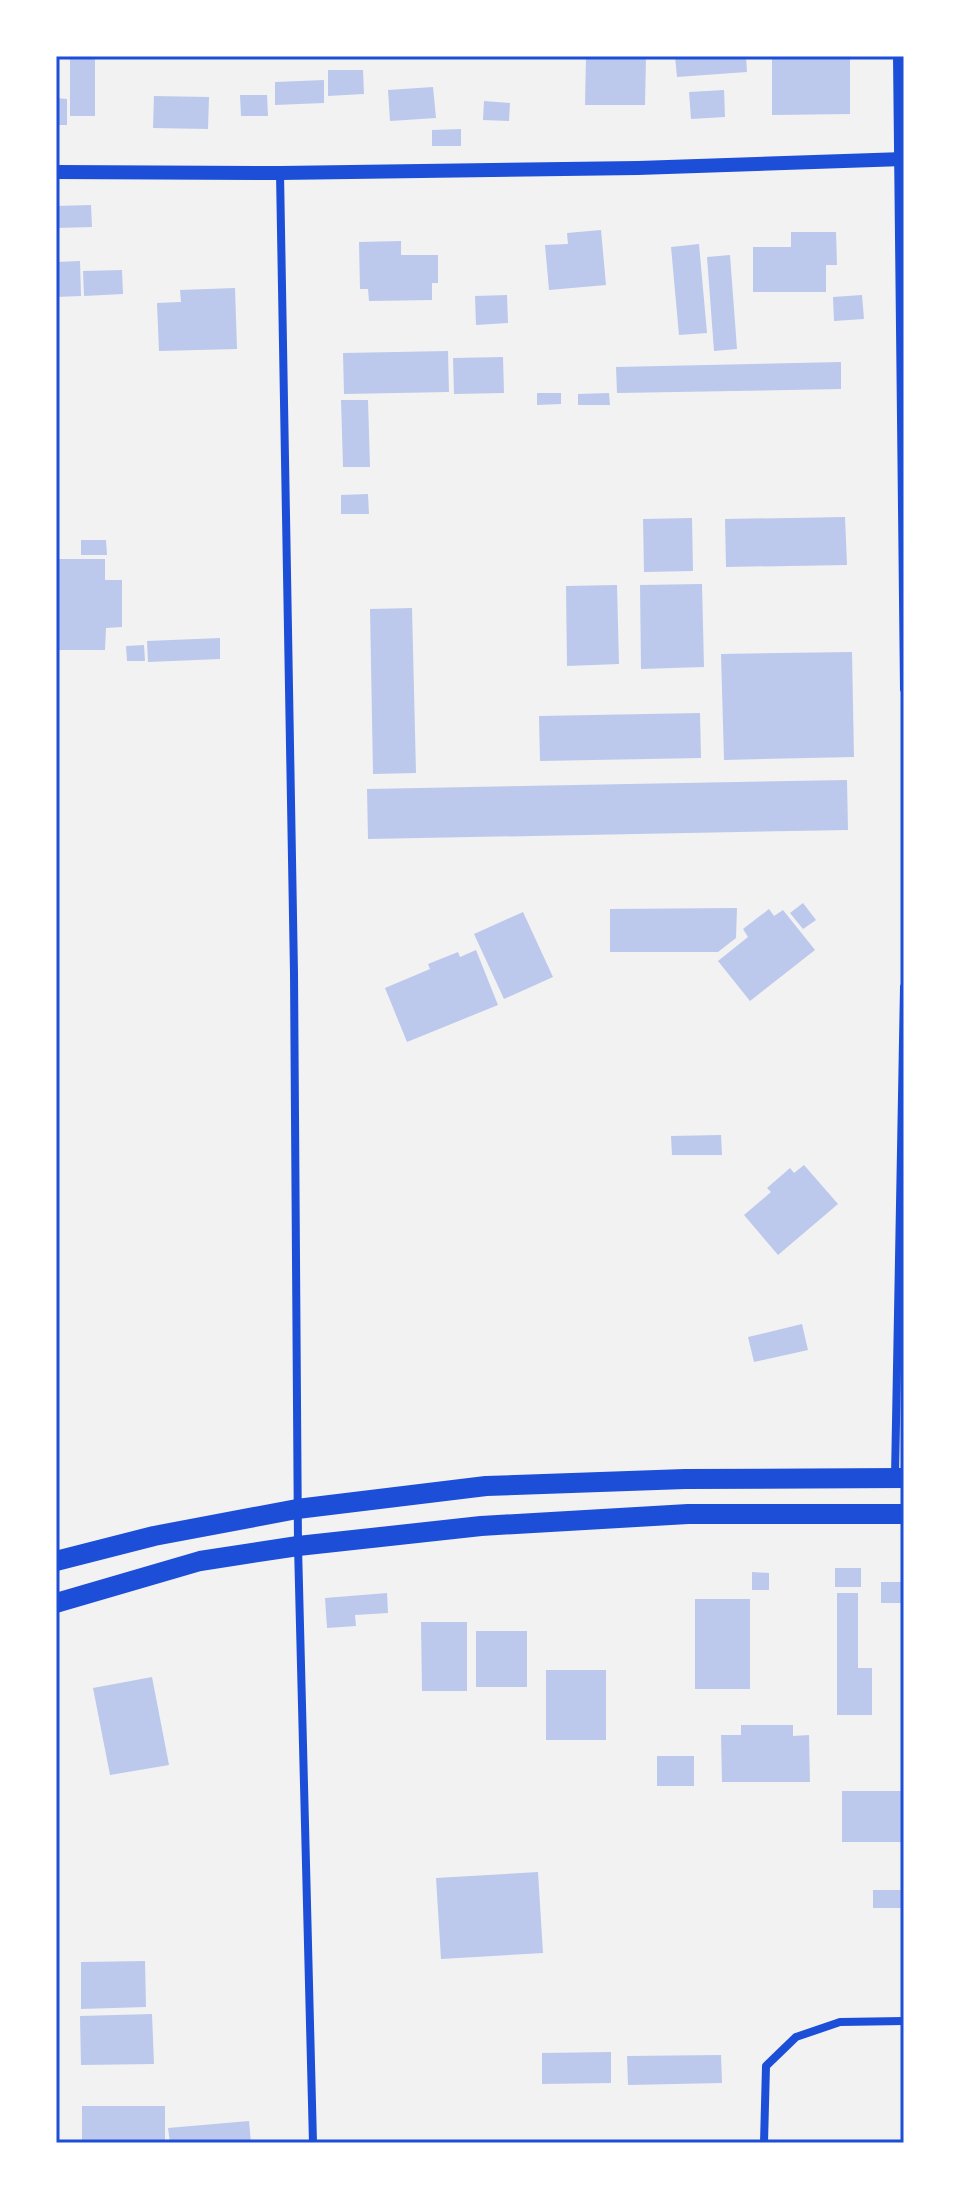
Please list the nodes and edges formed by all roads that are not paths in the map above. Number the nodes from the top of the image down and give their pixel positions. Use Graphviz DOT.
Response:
graph roads {
  1 [pos="897,56"];
  2 [pos="902,160"];
  3 [pos="56,172"];
  4 [pos="280,173"];
  5 [pos="904,689"];
  6 [pos="904,987"];
  7 [pos="900,1478"];
  8 [pos="297,1509"];
  9 [pos="904,1514"];
  10 [pos="298,1546"];
  11 [pos="56,1561"];
  12 [pos="56,1603"];
  13 [pos="904,2021"];
  14 [pos="313,2143"];
  15 [pos="764,2143"];
  1 -- 2 [label="street"];
  2 -- 4 [label="street"];
  2 -- 5 [label="street"];
  3 -- 4 [label="street"];
  4 -- 8 [label="street"];
  6 -- 7 [label="street"];
  7 -- 8 [label="main road"];
  8 -- 10 [label="street"];
  8 -- 11 [label="main road"];
  9 -- 10 [label="main road"];
  10 -- 12 [label="main road"];
  10 -- 14 [label="street"];
  13 -- 15 [label="street"];
}
